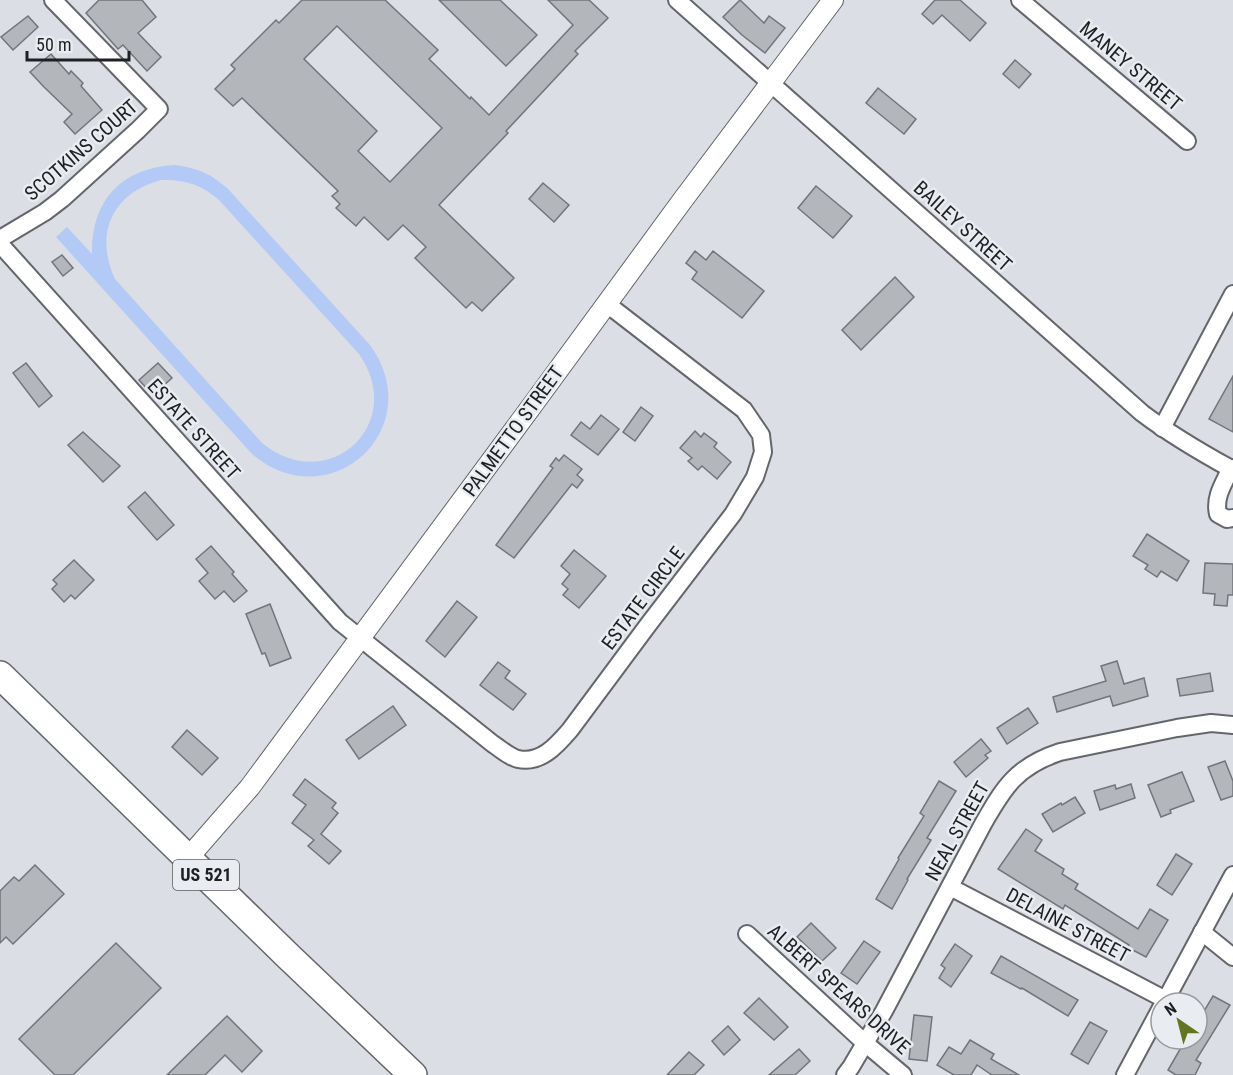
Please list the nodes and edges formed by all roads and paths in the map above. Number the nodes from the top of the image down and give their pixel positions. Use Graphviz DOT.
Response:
graph roads {
  1 [pos="53,0"];
  2 [pos="677,0"];
  3 [pos="833,0"];
  4 [pos="1020,0"];
  5 [pos="771,84"];
  6 [pos="1187,141"];
  7 [pos="0,239"];
  8 [pos="0,244"];
  9 [pos="1233,294"];
  10 [pos="606,304"];
  11 [pos="1162,428"];
  12 [pos="1232,469"];
  13 [pos="1233,518"];
  14 [pos="360,638"];
  15 [pos="0,675"];
  16 [pos="1233,725"];
  17 [pos="188,858"];
  18 [pos="1233,875"];
  19 [pos="950,887"];
  20 [pos="1202,932"];
  21 [pos="747,934"];
  22 [pos="1233,957"];
  23 [pos="1171,991"];
  24 [pos="1149,996"];
  25 [pos="1149,1031"];
  26 [pos="865,1043"];
  27 [pos="413,1075"];
  28 [pos="845,1075"];
  29 [pos="903,1075"];
  30 [pos="1125,1075"];
  1 -- 7 [label="street, SCOTKINS COURT"];
  2 -- 5 [label="street, BAILEY STREET"];
  3 -- 5 [label="street, PALMETTO STREET"];
  4 -- 6 [label="street, MANEY STREET"];
  5 -- 10 [label="street, PALMETTO STREET"];
  5 -- 11 [label="street, BAILEY STREET"];
  8 -- 14 [label="street, ESTATE STREET"];
  9 -- 11 [label="street"];
  10 -- 14 [label="street, PALMETTO STREET"];
  10 -- 14 [label="street, ESTATE CIRCLE"];
  11 -- 12 [label="street, BAILEY STREET"];
  12 -- 13 [label="street, BAILEY STREET"];
  14 -- 17 [label="street, PALMETTO STREET"];
  15 -- 17 [label="highway, US 521"];
  16 -- 19 [label="street, NEAL STREET"];
  17 -- 27 [label="highway, US 521"];
  18 -- 20 [label="street"];
  19 -- 24 [label="street, DELAINE STREET"];
  19 -- 26 [label="street, NEAL STREET"];
  20 -- 22 [label="street"];
  20 -- 23 [label="street"];
  21 -- 26 [label="street, ALBERT SPEARS DRIVE"];
  25 -- 30 [label="street"];
  26 -- 28 [label="street, NEAL STREET"];
  26 -- 29 [label="street, ALBERT SPEARS DRIVE"];
}
